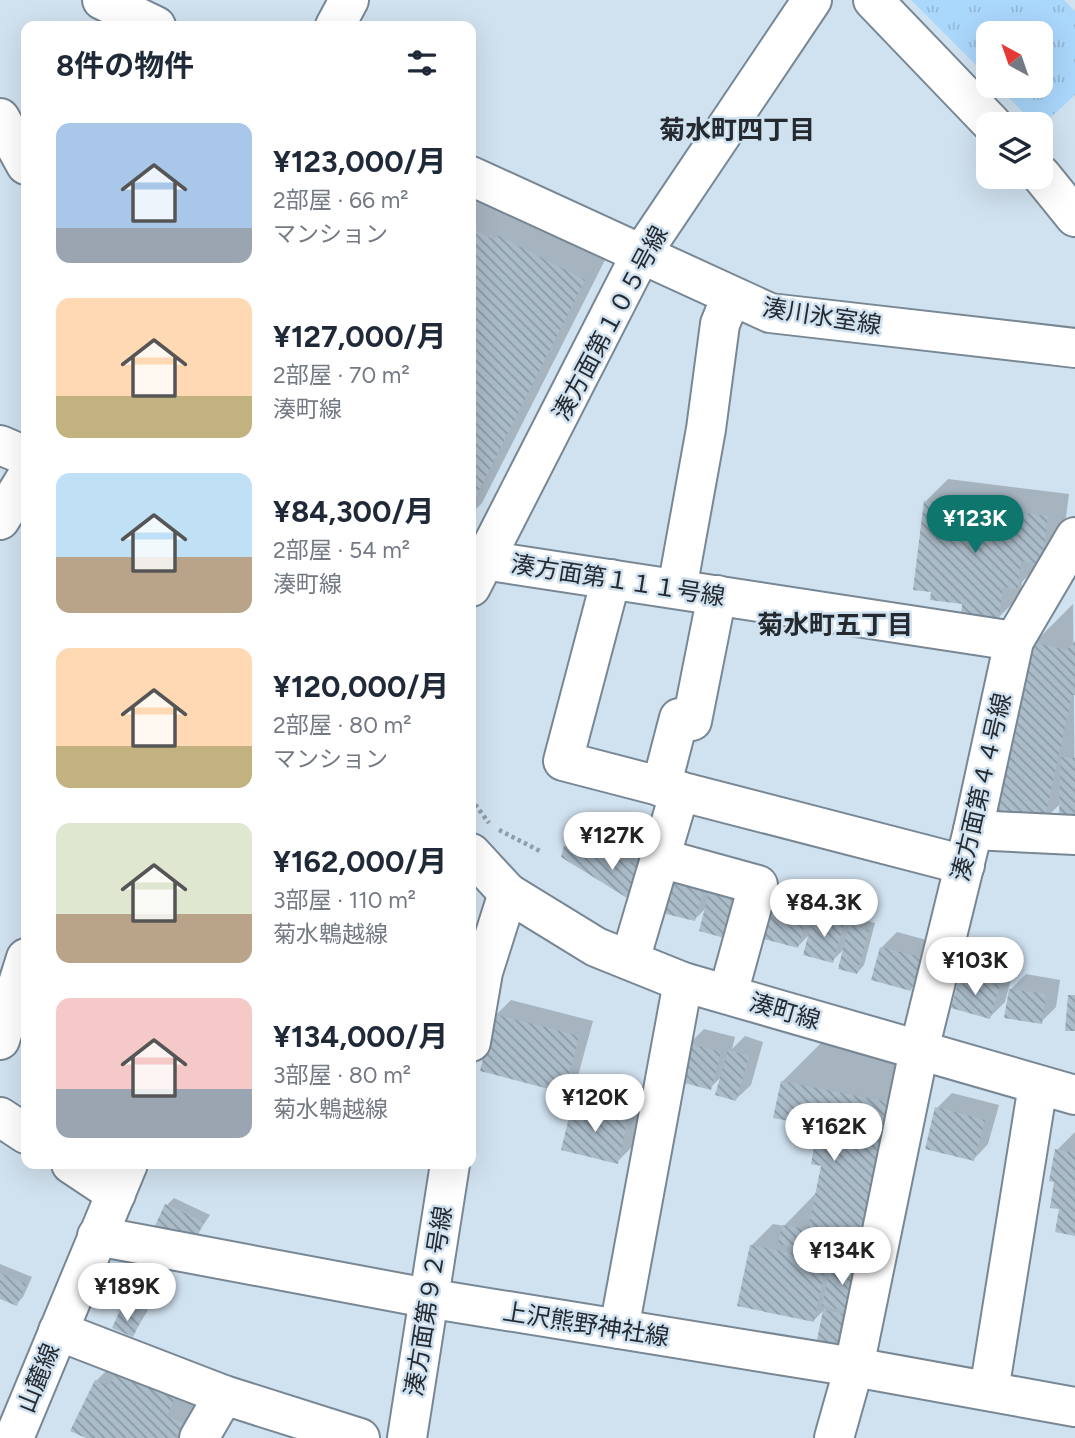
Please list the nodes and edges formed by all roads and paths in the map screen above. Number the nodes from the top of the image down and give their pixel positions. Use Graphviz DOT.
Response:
graph roads {
  1 [pos="102,0"];
  2 [pos="349,0"];
  3 [pos="812,0"];
  4 [pos="873,0"];
  5 [pos="146,21"];
  6 [pos="338,21"];
  7 [pos="980,112"];
  8 [pos="0,118"];
  9 [pos="21,156"];
  10 [pos="476,178"];
  11 [pos="1052,189"];
  12 [pos="1075,217"];
  13 [pos="640,256"];
  14 [pos="731,297"];
  15 [pos="1075,348"];
  16 [pos="0,445"];
  17 [pos="21,454"];
  18 [pos="21,486"];
  19 [pos="0,520"];
  20 [pos="1075,537"];
  21 [pos="476,569"];
  22 [pos="611,579"];
  23 [pos="677,589"];
  24 [pos="717,596"];
  25 [pos="1014,641"];
  26 [pos="671,789"];
  27 [pos="476,805"];
  28 [pos="1075,835"];
  29 [pos="969,847"];
  30 [pos="540,851"];
  31 [pos="476,858"];
  32 [pos="660,858"];
  33 [pos="508,893"];
  34 [pos="476,897"];
  35 [pos="629,960"];
  36 [pos="21,974"];
  37 [pos="683,982"];
  38 [pos="728,994"];
  39 [pos="476,1013"];
  40 [pos="0,1040"];
  41 [pos="919,1049"];
  42 [pos="1038,1085"];
  43 [pos="1075,1095"];
  44 [pos="0,1116"];
  45 [pos="21,1131"];
  46 [pos="88,1169"];
  47 [pos="449,1169"];
  48 [pos="122,1179"];
  49 [pos="97,1236"];
  50 [pos="427,1298"];
  51 [pos="619,1329"];
  52 [pos="58,1331"];
  53 [pos="854,1367"];
  54 [pos="989,1391"];
  55 [pos="224,1395"];
  56 [pos="1075,1407"];
  57 [pos="321,1432"];
  58 [pos="13,1438"];
  59 [pos="200,1438"];
  60 [pos="360,1438"];
  61 [pos="407,1438"];
  62 [pos="834,1438"];
  1 -- 5 [label="street"];
  2 -- 6 [label="street"];
  3 -- 13 [label="street, 湊方面第１０５号線"];
  4 -- 7 [label="street"];
  8 -- 9 [label="street"];
  10 -- 13 [label="street, 湊川氷室線"];
  11 -- 12 [label="street"];
  13 -- 14 [label="street, 湊川氷室線"];
  13 -- 21 [label="street, 湊方面第１０５号線"];
  14 -- 15 [label="street, 湊川氷室線"];
  14 -- 23 [label="street"];
  16 -- 17 [label="street"];
  18 -- 19 [label="street"];
  20 -- 25 [label="street, 湊方面第４４号線"];
  21 -- 22 [label="street, 湊方面第１１１号線"];
  22 -- 23 [label="street, 湊方面第１１１号線"];
  22 -- 26 [label="street"];
  23 -- 24 [label="street, 湊方面第１１１号線"];
  24 -- 25 [label="street, 湊方面第１１１号線"];
  24 -- 26 [label="street"];
  25 -- 29 [label="street, 湊方面第４４号線"];
  26 -- 29 [label="street"];
  26 -- 32 [label="street"];
  27 -- 30 [label="path"];
  28 -- 29 [label="street"];
  29 -- 41 [label="street, 湊方面第４４号線"];
  31 -- 33 [label="street"];
  32 -- 35 [label="street"];
  32 -- 38 [label="street"];
  33 -- 34 [label="street"];
  33 -- 35 [label="street, 湊町線"];
  33 -- 39 [label="street"];
  35 -- 37 [label="street, 湊町線"];
  36 -- 40 [label="street"];
  37 -- 38 [label="street, 湊町線"];
  37 -- 51 [label="street"];
  38 -- 41 [label="street, 湊町線"];
  41 -- 42 [label="street, 湊町線"];
  41 -- 53 [label="street, 湊方面第４４号線"];
  42 -- 43 [label="street, 湊町線"];
  42 -- 54 [label="street"];
  44 -- 45 [label="street"];
  46 -- 48 [label="street"];
  47 -- 50 [label="street, 湊方面第９２号線"];
  48 -- 49 [label="street, 山麓線"];
  49 -- 50 [label="street, 上沢熊野神社線"];
  49 -- 52 [label="street, 山麓線"];
  50 -- 51 [label="street, 上沢熊野神社線"];
  50 -- 61 [label="street, 湊方面第９２号線"];
  51 -- 53 [label="street, 上沢熊野神社線"];
  52 -- 55 [label="street"];
  52 -- 58 [label="street, 山麓線"];
  53 -- 54 [label="street, 上沢熊野神社線"];
  53 -- 62 [label="street, 湊方面第４４号線"];
  54 -- 56 [label="street, 上沢熊野神社線"];
  55 -- 57 [label="street"];
  55 -- 59 [label="street"];
  57 -- 60 [label="street"];
}
